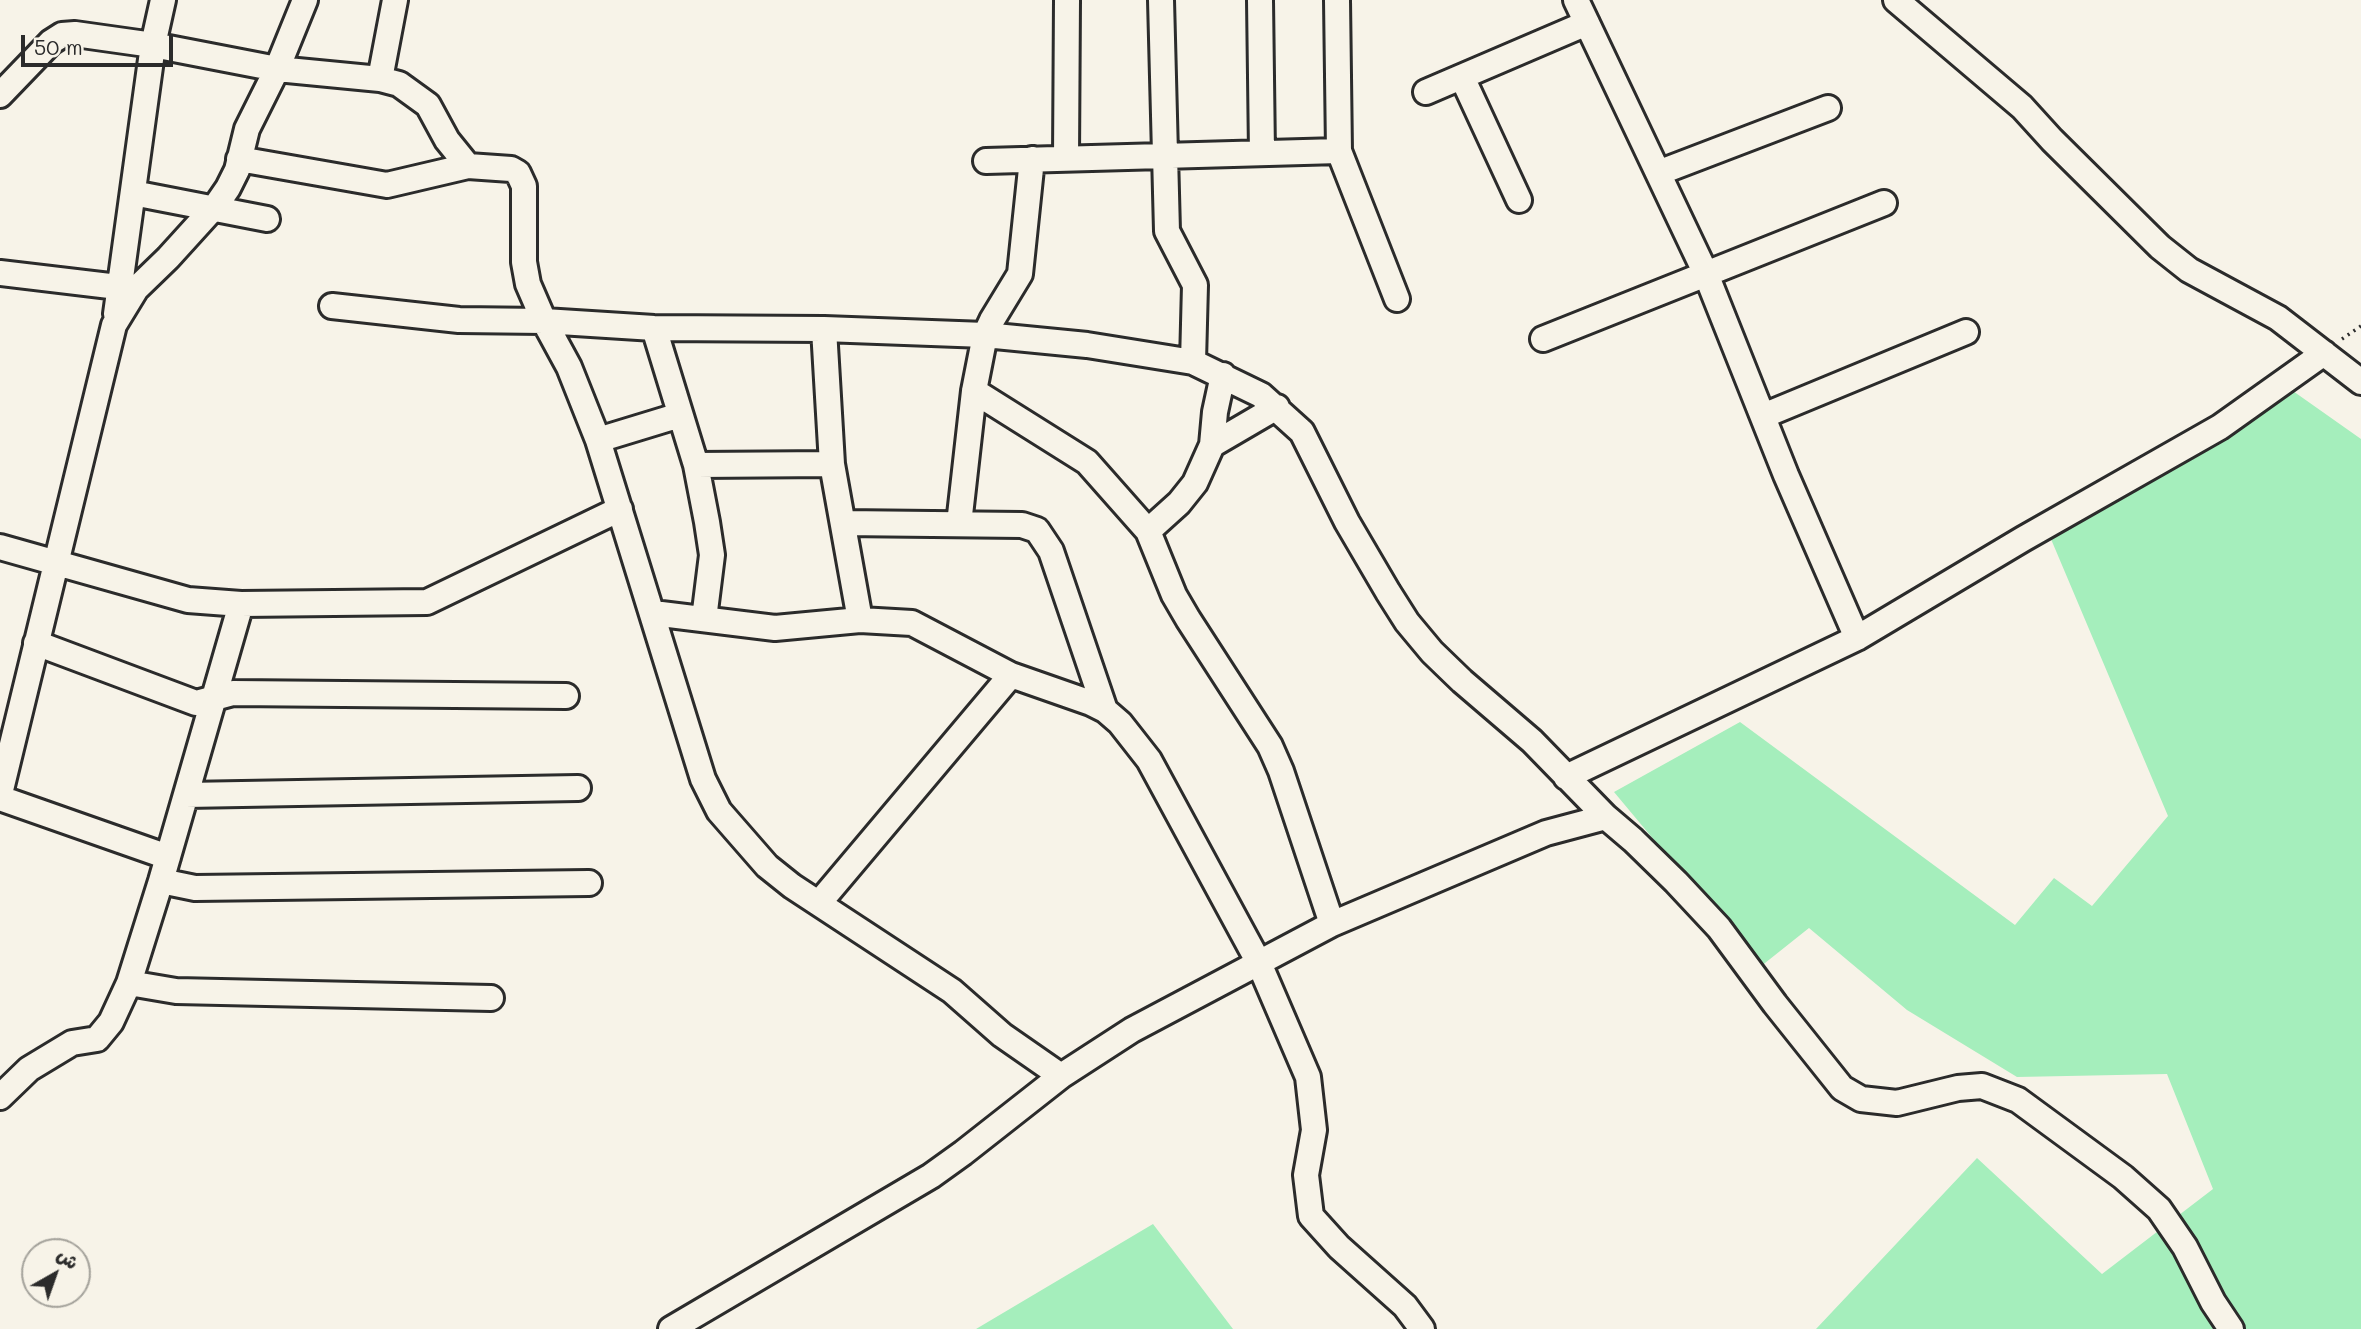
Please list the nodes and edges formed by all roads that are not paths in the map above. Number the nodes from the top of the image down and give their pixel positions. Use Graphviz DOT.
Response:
graph roads {
  1 [pos="163,0"];
  2 [pos="305,0"];
  3 [pos="395,0"];
  4 [pos="1067,0"];
  5 [pos="1161,0"];
  6 [pos="1260,0"];
  7 [pos="1337,0"];
  8 [pos="1576,0"];
  9 [pos="1896,0"];
  10 [pos="1587,23"];
  11 [pos="153,46"];
  12 [pos="277,69"];
  13 [pos="1462,77"];
  14 [pos="380,79"];
  15 [pos="1426,92"];
  16 [pos="0,96"];
  17 [pos="1828,108"];
  18 [pos="1339,150"];
  19 [pos="1262,153"];
  20 [pos="1164,154"];
  21 [pos="1066,158"];
  22 [pos="239,159"];
  23 [pos="1032,159"];
  24 [pos="986,161"];
  25 [pos="468,166"];
  26 [pos="1658,173"];
  27 [pos="133,193"];
  28 [pos="1519,200"];
  29 [pos="1884,203"];
  30 [pos="213,209"];
  31 [pos="267,219"];
  32 [pos="0,274"];
  33 [pos="1706,274"];
  34 [pos="128,288"];
  35 [pos="1397,299"];
  36 [pos="332,306"];
  37 [pos="544,321"];
  38 [pos="654,328"];
  39 [pos="824,329"];
  40 [pos="1966,332"];
  41 [pos="985,335"];
  42 [pos="1543,339"];
  43 [pos="2324,353"];
  44 [pos="1193,362"];
  45 [pos="1223,375"];
  46 [pos="2361,382"];
  47 [pos="974,391"];
  48 [pos="1277,407"];
  49 [pos="680,415"];
  50 [pos="1763,416"];
  51 [pos="598,440"];
  52 [pos="1212,445"];
  53 [pos="832,464"];
  54 [pos="696,465"];
  55 [pos="620,509"];
  56 [pos="843,523"];
  57 [pos="959,524"];
  58 [pos="1148,531"];
  59 [pos="0,547"];
  60 [pos="58,562"];
  61 [pos="241,604"];
  62 [pos="653,613"];
  63 [pos="705,619"];
  64 [pos="860,621"];
  65 [pos="1857,638"];
  66 [pos="36,643"];
  67 [pos="1012,675"];
  68 [pos="566,696"];
  69 [pos="215,698"];
  70 [pos="1105,710"];
  71 [pos="1566,777"];
  72 [pos="578,788"];
  73 [pos="186,795"];
  74 [pos="0,796"];
  75 [pos="1606,817"];
  76 [pos="168,857"];
  77 [pos="161,881"];
  78 [pos="589,883"];
  79 [pos="818,903"];
  80 [pos="1332,923"];
  81 [pos="1259,964"];
  82 [pos="129,983"];
  83 [pos="491,998"];
  84 [pos="1061,1076"];
  85 [pos="0,1097"];
  86 [pos="671,1329"];
  87 [pos="1422,1329"];
  88 [pos="2231,1329"];
  1 -- 11 [label="street"];
  2 -- 12 [label="street"];
  3 -- 14 [label="street"];
  4 -- 21 [label="street"];
  5 -- 20 [label="street"];
  6 -- 19 [label="street"];
  7 -- 18 [label="street"];
  8 -- 10 [label="street"];
  9 -- 43 [label="street"];
  10 -- 13 [label="street"];
  10 -- 26 [label="street"];
  11 -- 12 [label="street"];
  11 -- 16 [label="street"];
  11 -- 27 [label="street"];
  12 -- 14 [label="street"];
  12 -- 22 [label="street"];
  13 -- 15 [label="street"];
  13 -- 28 [label="street"];
  14 -- 25 [label="street"];
  17 -- 26 [label="street"];
  18 -- 19 [label="street"];
  18 -- 35 [label="street"];
  19 -- 20 [label="street"];
  20 -- 21 [label="street"];
  20 -- 44 [label="street"];
  21 -- 23 [label="street"];
  22 -- 25 [label="street"];
  22 -- 30 [label="street"];
  23 -- 24 [label="street"];
  23 -- 41 [label="street"];
  25 -- 37 [label="street"];
  26 -- 33 [label="street"];
  27 -- 30 [label="street"];
  27 -- 34 [label="street"];
  29 -- 33 [label="street"];
  30 -- 31 [label="street"];
  30 -- 34 [label="street"];
  32 -- 34 [label="street"];
  33 -- 42 [label="street"];
  33 -- 50 [label="street"];
  34 -- 60 [label="street"];
  36 -- 37 [label="street"];
  37 -- 38 [label="street"];
  37 -- 51 [label="street"];
  38 -- 39 [label="street"];
  38 -- 49 [label="street"];
  39 -- 41 [label="street"];
  39 -- 53 [label="street"];
  40 -- 50 [label="street"];
  41 -- 44 [label="street"];
  41 -- 47 [label="street"];
  43 -- 46 [label="street"];
  43 -- 65 [label="street"];
  44 -- 45 [label="street"];
  45 -- 48 [label="street"];
  45 -- 52 [label="street"];
  47 -- 57 [label="street"];
  47 -- 58 [label="street"];
  48 -- 52 [label="street"];
  48 -- 71 [label="street"];
  49 -- 51 [label="street"];
  49 -- 54 [label="street"];
  50 -- 65 [label="street"];
  51 -- 55 [label="street"];
  52 -- 58 [label="street"];
  53 -- 54 [label="street"];
  53 -- 56 [label="street"];
  54 -- 63 [label="street"];
  55 -- 61 [label="street"];
  55 -- 62 [label="street"];
  56 -- 57 [label="street"];
  56 -- 64 [label="street"];
  57 -- 70 [label="street"];
  58 -- 80 [label="street"];
  59 -- 60 [label="street"];
  60 -- 61 [label="street"];
  60 -- 66 [label="street"];
  61 -- 69 [label="street"];
  62 -- 63 [label="street"];
  62 -- 79 [label="street"];
  63 -- 64 [label="street"];
  64 -- 67 [label="street"];
  65 -- 71 [label="street"];
  66 -- 69 [label="street"];
  66 -- 74 [label="street"];
  67 -- 70 [label="street"];
  67 -- 79 [label="street"];
  68 -- 69 [label="street"];
  69 -- 73 [label="street"];
  70 -- 81 [label="street"];
  71 -- 75 [label="street"];
  72 -- 73 [label="street"];
  73 -- 76 [label="street"];
  74 -- 76 [label="street"];
  75 -- 80 [label="street"];
  75 -- 88 [label="street"];
  76 -- 77 [label="street"];
  77 -- 78 [label="street"];
  77 -- 82 [label="street"];
  79 -- 84 [label="street"];
  80 -- 81 [label="street"];
  81 -- 84 [label="street"];
  81 -- 87 [label="street"];
  82 -- 83 [label="street"];
  82 -- 85 [label="street"];
  84 -- 86 [label="street"];
}
